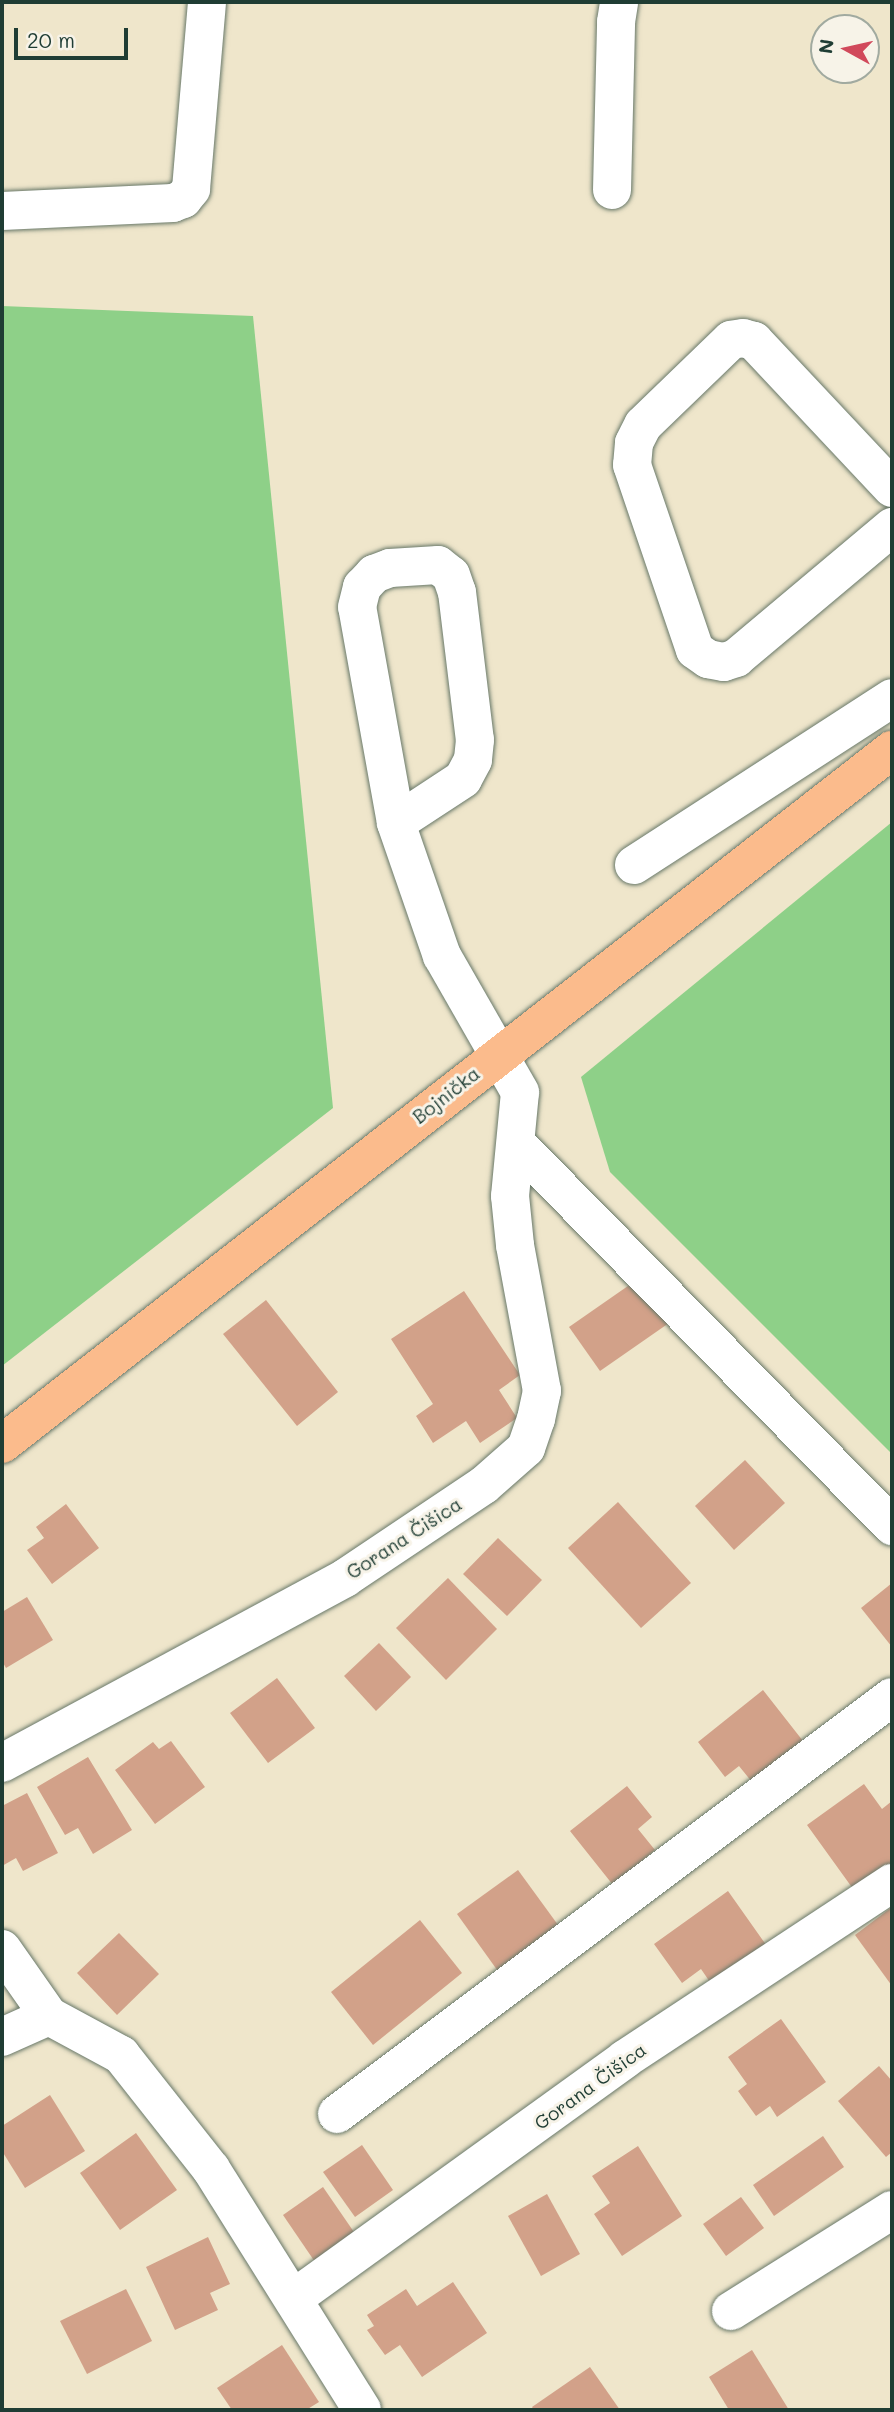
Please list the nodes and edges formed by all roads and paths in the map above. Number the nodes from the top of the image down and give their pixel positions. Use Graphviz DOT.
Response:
graph roads {
  1 [pos="207,2"];
  2 [pos="620,2"];
  3 [pos="612,190"];
  4 [pos="2,211"];
  5 [pos="892,488"];
  6 [pos="892,527"];
  7 [pos="892,698"];
  8 [pos="892,750"];
  9 [pos="396,823"];
  10 [pos="634,864"];
  11 [pos="496,1056"];
  12 [pos="516,1143"];
  13 [pos="2,1444"];
  14 [pos="892,1526"];
  15 [pos="892,1697"];
  16 [pos="2,1763"];
  17 [pos="892,1883"];
  18 [pos="2,1949"];
  19 [pos="49,2016"];
  20 [pos="2,2037"];
  21 [pos="337,2114"];
  22 [pos="892,2210"];
  23 [pos="294,2298"];
  24 [pos="731,2311"];
  25 [pos="362,2410"];
  1 -- 4 [label="street"];
  2 -- 3 [label="street"];
  5 -- 6 [label="street"];
  7 -- 10 [label="street"];
  8 -- 11 [label="main road, Bojnička"];
  9 -- 9 [label="street, Gorana Čišica"];
  9 -- 11 [label="street, Gorana Čišica"];
  11 -- 12 [label="street, Gorana Čišica"];
  11 -- 13 [label="main road, Bojnička"];
  12 -- 14 [label="street"];
  12 -- 16 [label="street, Gorana Čišica"];
  15 -- 21 [label="street"];
  17 -- 23 [label="street, Gorana Čišica"];
  18 -- 19 [label="street"];
  19 -- 20 [label="street"];
  19 -- 23 [label="street"];
  22 -- 24 [label="street"];
  23 -- 25 [label="street"];
}
